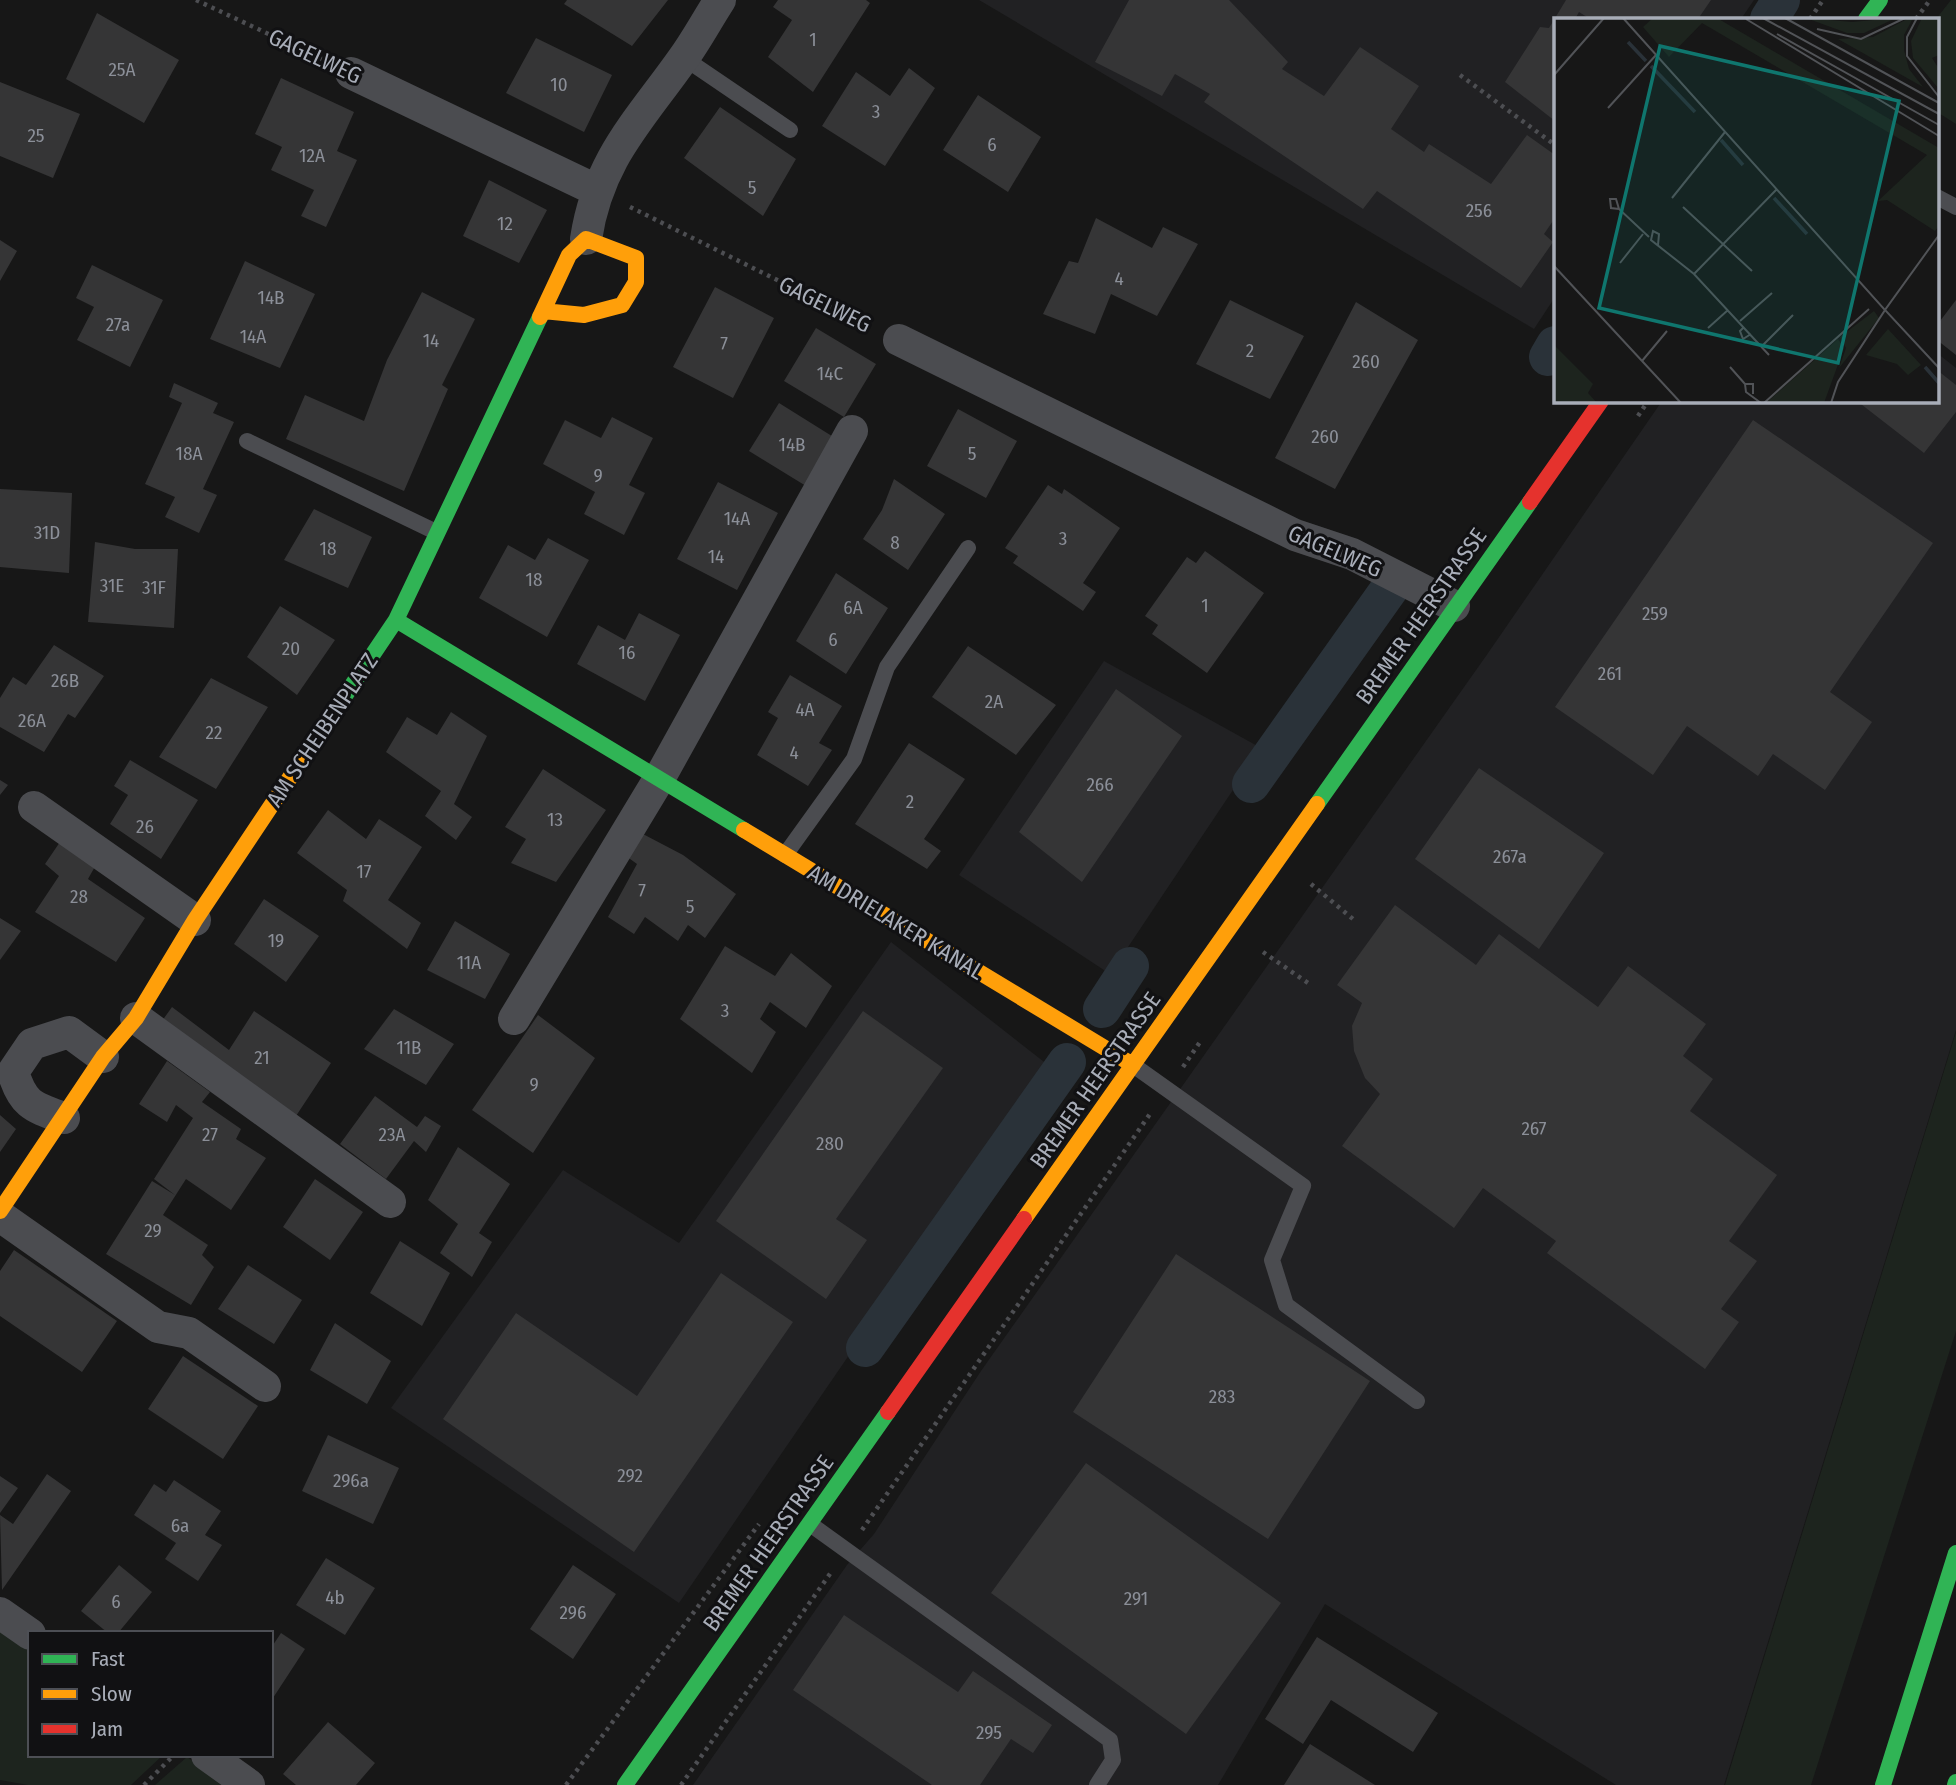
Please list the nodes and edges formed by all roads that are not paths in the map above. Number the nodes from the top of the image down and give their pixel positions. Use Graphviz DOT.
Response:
graph roads {
  1 [pos="720,0"];
  2 [pos="1880,0"];
  3 [pos="1867,18"];
  4 [pos="684,58"];
  5 [pos="351,73"];
  6 [pos="790,130"];
  7 [pos="598,191"];
  8 [pos="1938,198"];
  9 [pos="1956,207"];
  10 [pos="586,239"];
  11 [pos="543,311"];
  12 [pos="899,340"];
  13 [pos="1600,402"];
  14 [pos="852,431"];
  15 [pos="247,441"];
  16 [pos="436,532"];
  17 [pos="968,548"];
  18 [pos="1454,606"];
  19 [pos="396,620"];
  20 [pos="659,779"];
  21 [pos="34,807"];
  22 [pos="785,855"];
  23 [pos="195,920"];
  24 [pos="136,1018"];
  25 [pos="514,1019"];
  26 [pos="103,1057"];
  27 [pos="1133,1065"];
  28 [pos="64,1118"];
  29 [pos="390,1202"];
  30 [pos="0,1214"];
  31 [pos="265,1386"];
  32 [pos="1417,1401"];
  33 [pos="810,1524"];
  34 [pos="1956,1553"];
  35 [pos="0,1613"];
  36 [pos="28,1633"];
  37 [pos="210,1757"];
  38 [pos="1100,1784"];
  39 [pos="249,1785"];
  40 [pos="625,1785"];
  41 [pos="1883,1785"];
  1 -- 4 [label="street, AM SCHEIBENPLATZ"];
  2 -- 3 [label="main road"];
  4 -- 6 [label="lane"];
  4 -- 7 [label="street, AM SCHEIBENPLATZ"];
  5 -- 7 [label="street, GAGELWEG"];
  7 -- 10 [label="street, AM SCHEIBENPLATZ"];
  8 -- 9 [label="lane"];
  10 -- 11 [label="main road, AM SCHEIBENPLATZ"];
  10 -- 11 [label="main road"];
  11 -- 16 [label="main road, AM SCHEIBENPLATZ"];
  12 -- 18 [label="street, GAGELWEG"];
  13 -- 18 [label="main road, BREMER HEERSTRASSE"];
  14 -- 20 [label="street"];
  15 -- 16 [label="lane"];
  16 -- 19 [label="main road, AM SCHEIBENPLATZ"];
  17 -- 22 [label="lane"];
  18 -- 27 [label="main road, BREMER HEERSTRASSE"];
  19 -- 20 [label="main road, AM DRIELAKER KANAL"];
  19 -- 23 [label="main road, AM SCHEIBENPLATZ"];
  20 -- 22 [label="main road, AM DRIELAKER KANAL"];
  20 -- 25 [label="street"];
  21 -- 23 [label="street"];
  22 -- 27 [label="main road, AM DRIELAKER KANAL"];
  23 -- 24 [label="main road, AM SCHEIBENPLATZ"];
  24 -- 26 [label="main road, AM SCHEIBENPLATZ"];
  24 -- 29 [label="street"];
  26 -- 28 [label="main road, AM SCHEIBENPLATZ"];
  26 -- 28 [label="street"];
  27 -- 32 [label="lane"];
  27 -- 33 [label="main road, BREMER HEERSTRASSE"];
  28 -- 30 [label="main road, AM SCHEIBENPLATZ"];
  30 -- 31 [label="street, AM SCHEIBENPLATZ"];
  33 -- 38 [label="lane"];
  33 -- 40 [label="main road, BREMER HEERSTRASSE"];
  34 -- 41 [label="main road"];
  35 -- 36 [label="street"];
  37 -- 39 [label="street"];
}
